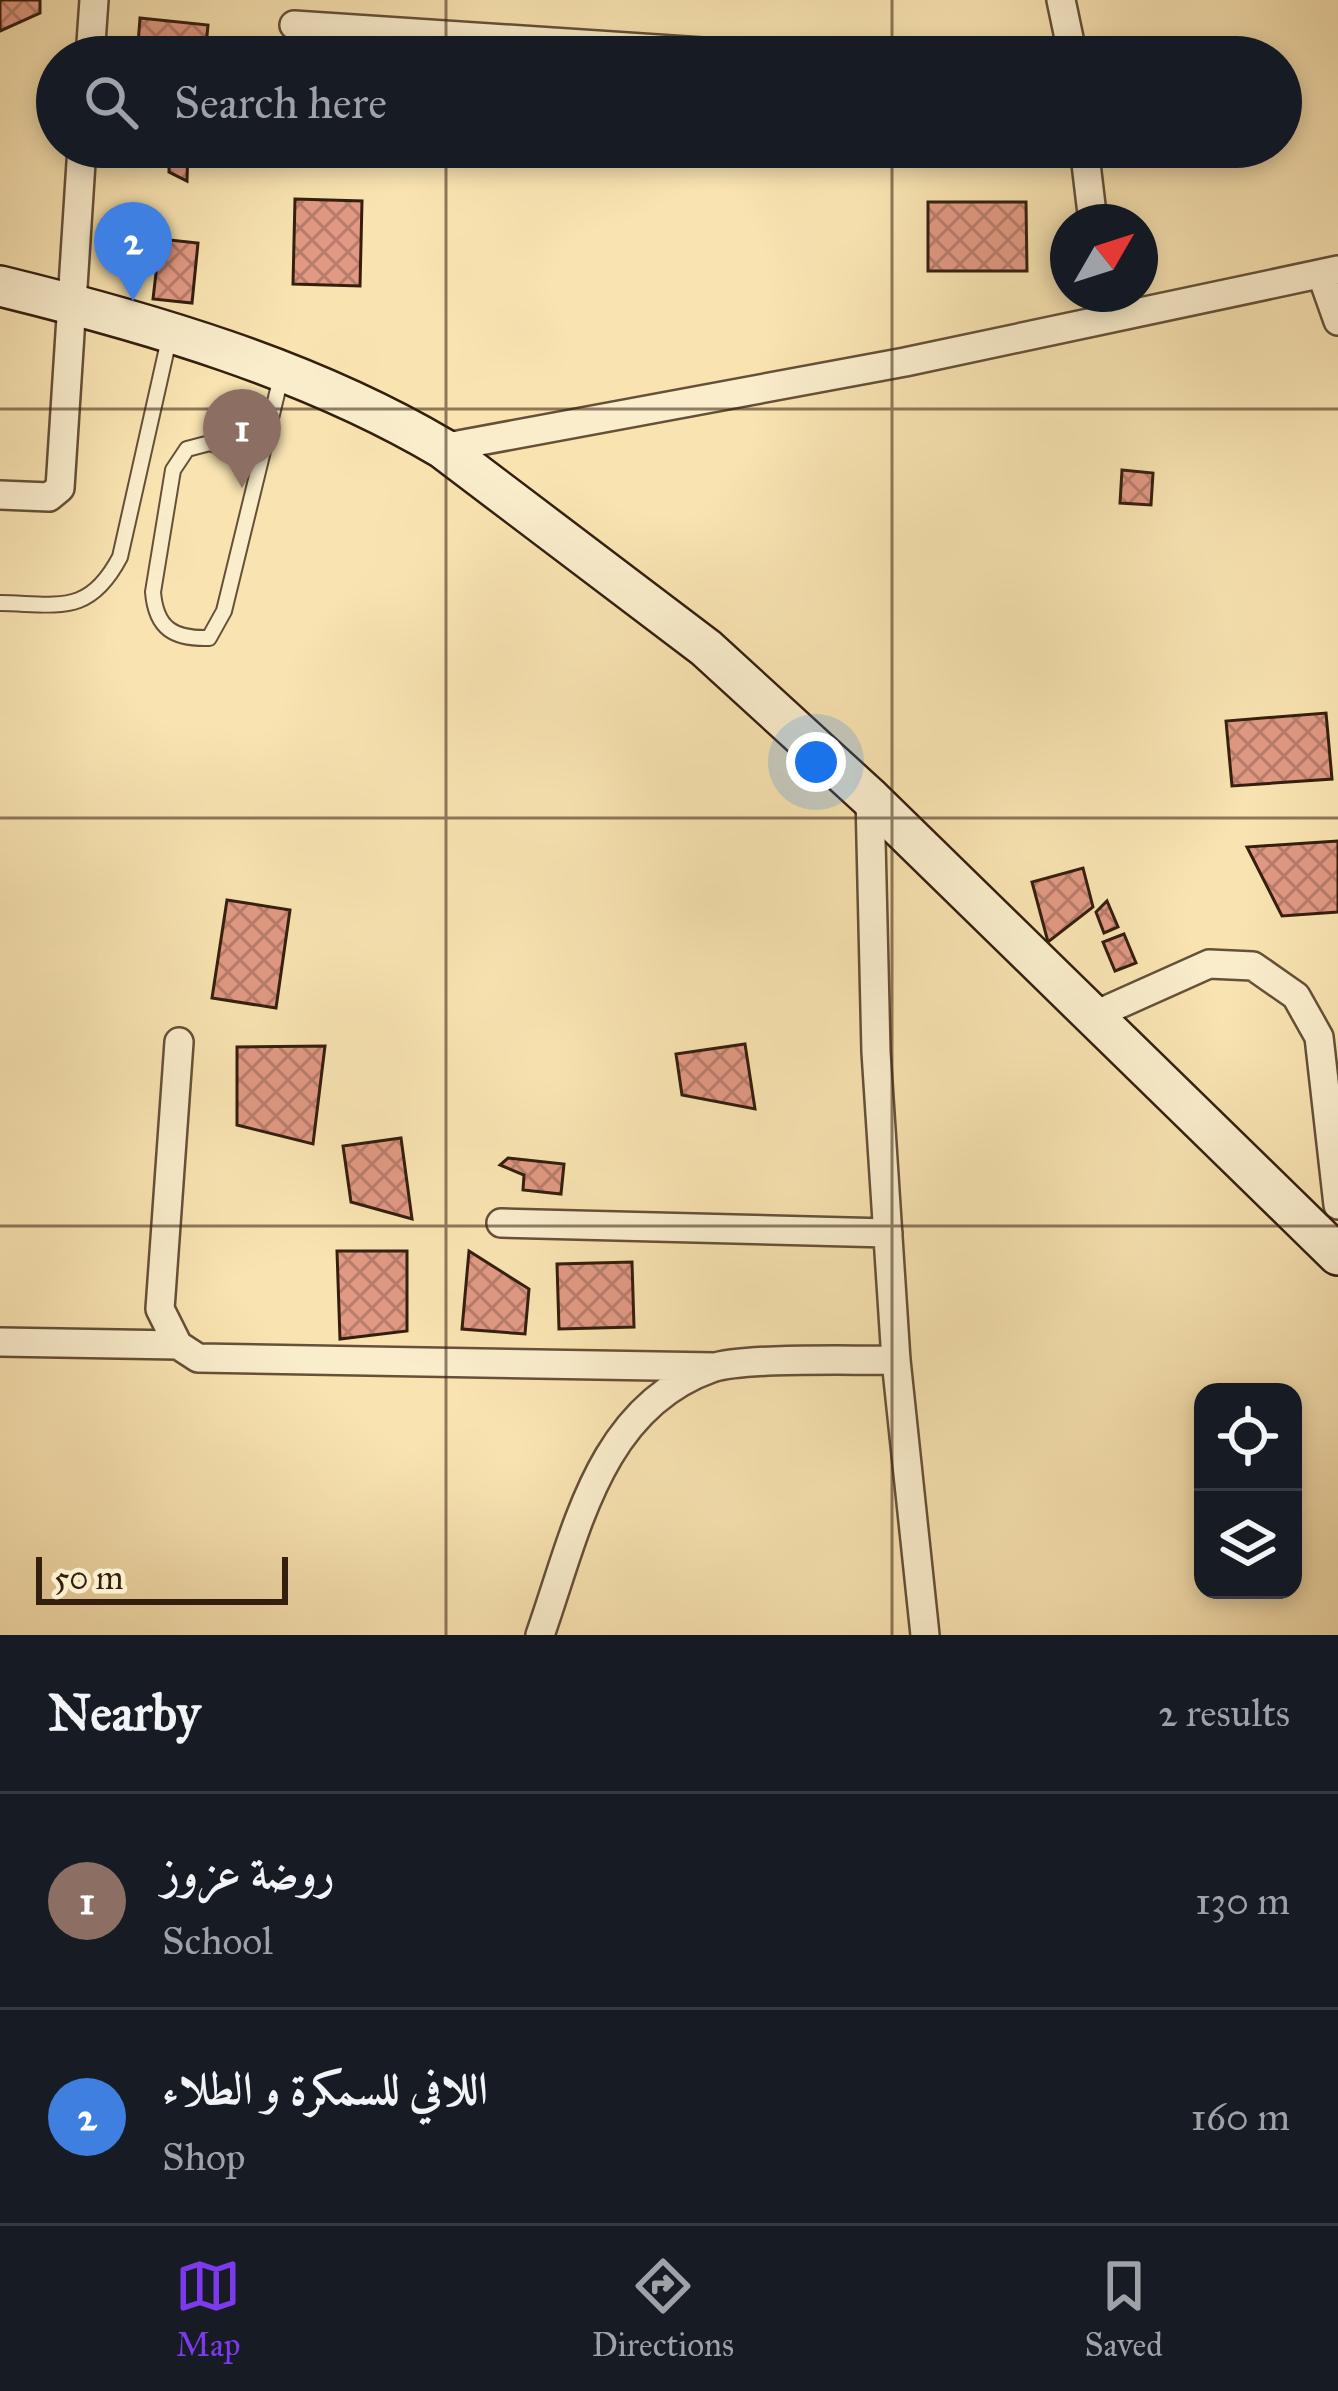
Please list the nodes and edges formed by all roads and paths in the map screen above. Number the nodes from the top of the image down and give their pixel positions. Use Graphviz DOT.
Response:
graph roads {
  1 [pos="94,0"];
  2 [pos="1061,0"];
  3 [pos="294,25"];
  4 [pos="91,36"];
  5 [pos="460,36"];
  6 [pos="1069,36"];
  7 [pos="80,168"];
  8 [pos="1087,168"];
  9 [pos="1091,204"];
  10 [pos="1330,273"];
  11 [pos="0,286"];
  12 [pos="1158,300"];
  13 [pos="70,303"];
  14 [pos="1084,312"];
  15 [pos="1338,322"];
  16 [pos="170,334"];
  17 [pos="282,374"];
  18 [pos="442,448"];
  19 [pos="260,463"];
  20 [pos="0,495"];
  21 [pos="0,603"];
  22 [pos="870,798"];
  23 [pos="1095,1015"];
  24 [pos="179,1042"];
  25 [pos="1338,1205"];
  26 [pos="501,1223"];
  27 [pos="888,1233"];
  28 [pos="1338,1255"];
  29 [pos="0,1342"];
  30 [pos="178,1345"];
  31 [pos="896,1360"];
  32 [pos="715,1367"];
  33 [pos="540,1635"];
  34 [pos="925,1635"];
  1 -- 4 [label="street"];
  2 -- 6 [label="street"];
  3 -- 5 [label="street"];
  7 -- 13 [label="street"];
  8 -- 9 [label="street"];
  10 -- 12 [label="street"];
  10 -- 15 [label="street"];
  11 -- 13 [label="main road"];
  13 -- 16 [label="main road"];
  13 -- 20 [label="street"];
  14 -- 18 [label="street"];
  16 -- 17 [label="main road"];
  16 -- 21 [label="lane"];
  17 -- 18 [label="main road"];
  17 -- 19 [label="lane"];
  18 -- 22 [label="main road"];
  19 -- 19 [label="lane"];
  22 -- 23 [label="main road"];
  22 -- 27 [label="street"];
  23 -- 25 [label="street"];
  23 -- 28 [label="main road"];
  24 -- 30 [label="street"];
  26 -- 27 [label="street"];
  27 -- 31 [label="street"];
  29 -- 30 [label="street"];
  30 -- 32 [label="street"];
  31 -- 32 [label="street"];
  31 -- 34 [label="street"];
  32 -- 33 [label="street"];
}
